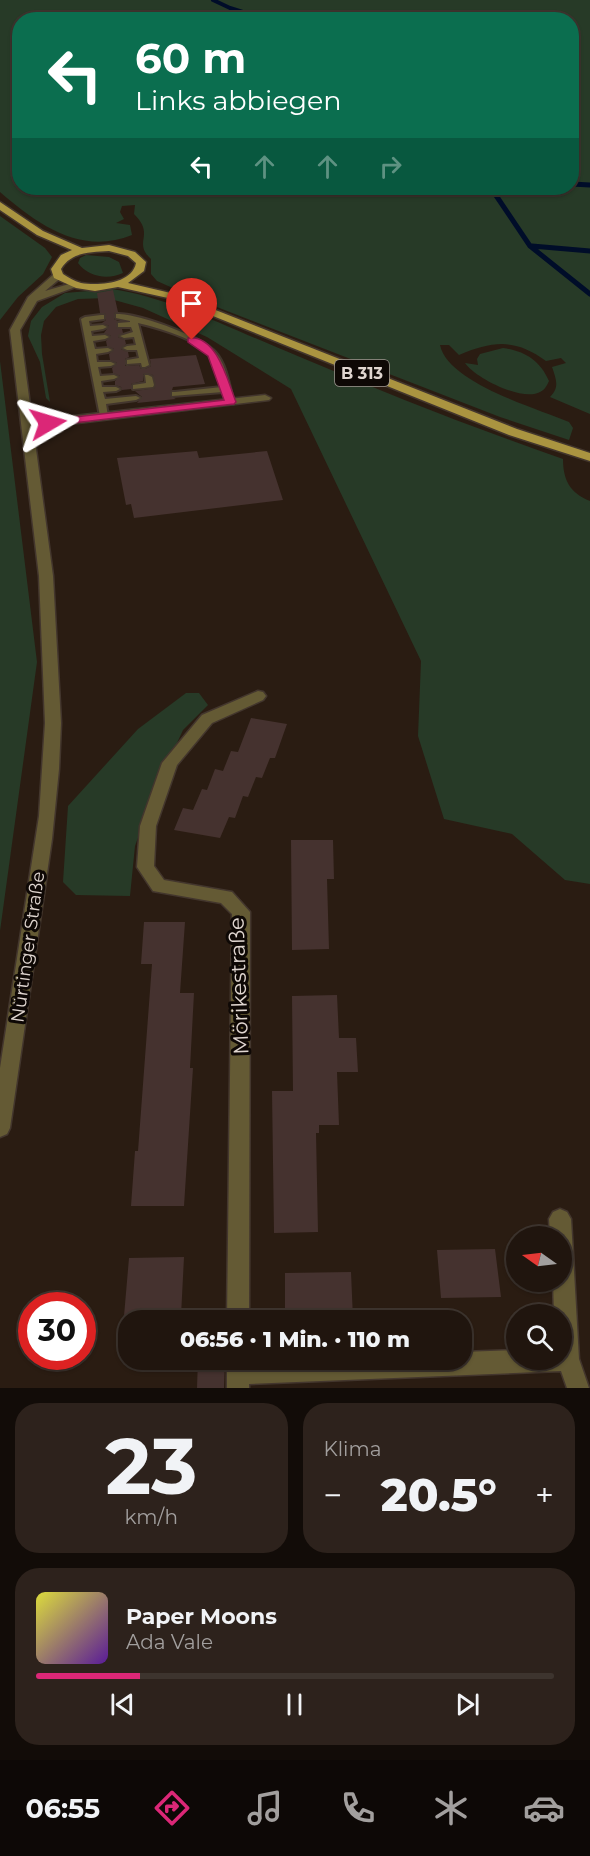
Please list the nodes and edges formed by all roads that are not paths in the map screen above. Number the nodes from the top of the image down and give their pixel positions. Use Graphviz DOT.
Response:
graph roads {
  1 [pos="0,205"];
  2 [pos="42,234"];
  3 [pos="81,251"];
  4 [pos="66,257"];
  5 [pos="140,272"];
  6 [pos="58,276"];
  7 [pos="118,284"];
  8 [pos="76,285"];
  9 [pos="171,296"];
  10 [pos="34,298"];
  11 [pos="119,315"];
  12 [pos="101,317"];
  13 [pos="134,321"];
  14 [pos="122,325"];
  15 [pos="103,327"];
  16 [pos="87,329"];
  17 [pos="137,334"];
  18 [pos="124,336"];
  19 [pos="105,337"];
  20 [pos="89,339"];
  21 [pos="140,347"];
  22 [pos="127,348"];
  23 [pos="108,350"];
  24 [pos="92,352"];
  25 [pos="130,362"];
  26 [pos="111,364"];
  27 [pos="94,365"];
  28 [pos="114,377"];
  29 [pos="148,377"];
  30 [pos="97,379"];
  31 [pos="136,387"];
  32 [pos="116,389"];
  33 [pos="225,389"];
  34 [pos="99,390"];
  35 [pos="175,394"];
  36 [pos="136,398"];
  37 [pos="265,398"];
  38 [pos="102,402"];
  39 [pos="230,402"];
  40 [pos="104,417"];
  41 [pos="28,425"];
  42 [pos="590,457"];
  43 [pos="258,696"];
  44 [pos="0,1128"];
  45 [pos="560,1219"];
  46 [pos="565,1304"];
  47 [pos="238,1310"];
  48 [pos="506,1362"];
  49 [pos="572,1370"];
  50 [pos="238,1373"];
  51 [pos="578,1388"];
  1 -- 2 [label="main road"];
  2 -- 3 [label="main road"];
  2 -- 4 [label="main road"];
  3 -- 4 [label="main road"];
  3 -- 5 [label="main road"];
  4 -- 6 [label="main road"];
  5 -- 7 [label="main road"];
  5 -- 9 [label="main road, B 313"];
  6 -- 8 [label="main road"];
  6 -- 10 [label="street, Nürtinger Straße"];
  7 -- 8 [label="main road"];
  7 -- 9 [label="main road, B 313"];
  8 -- 10 [label="street"];
  9 -- 42 [label="main road, B 313"];
  10 -- 41 [label="street, Nürtinger Straße"];
  11 -- 13 [label="lane"];
  12 -- 16 [label="lane"];
  13 -- 14 [label="lane"];
  13 -- 17 [label="lane"];
  13 -- 33 [label="lane"];
  15 -- 16 [label="lane"];
  16 -- 20 [label="lane"];
  17 -- 18 [label="lane"];
  17 -- 21 [label="lane"];
  19 -- 20 [label="lane"];
  20 -- 24 [label="lane"];
  21 -- 22 [label="lane"];
  21 -- 25 [label="lane"];
  23 -- 24 [label="lane"];
  24 -- 27 [label="lane"];
  26 -- 27 [label="lane"];
  27 -- 30 [label="lane"];
  28 -- 30 [label="lane"];
  29 -- 31 [label="lane"];
  30 -- 34 [label="lane"];
  32 -- 34 [label="lane"];
  33 -- 35 [label="lane"];
  33 -- 39 [label="lane"];
  34 -- 38 [label="lane"];
  36 -- 38 [label="lane"];
  37 -- 39 [label="street"];
  38 -- 40 [label="lane"];
  39 -- 40 [label="street"];
  40 -- 41 [label="street"];
  41 -- 44 [label="street, Nürtinger Straße"];
  43 -- 47 [label="street, Mörikestraße"];
  45 -- 46 [label="street"];
  48 -- 50 [label="street"];
  49 -- 51 [label="street"];
}
